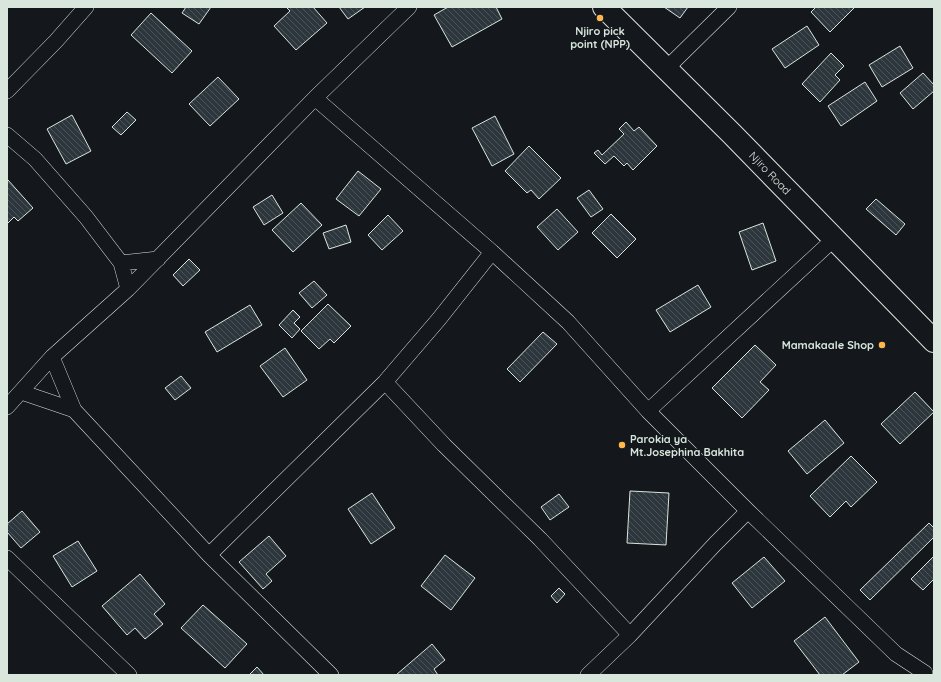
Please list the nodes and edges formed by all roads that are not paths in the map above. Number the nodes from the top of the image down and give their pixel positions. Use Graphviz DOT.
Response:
graph roads {
  1 [pos="86,7"];
  2 [pos="409,7"];
  3 [pos="604,7"];
  4 [pos="729,7"];
  5 [pos="666,69"];
  6 [pos="7,91"];
  7 [pos="315,98"];
  8 [pos="7,135"];
  9 [pos="834,239"];
  10 [pos="492,252"];
  11 [pos="158,259"];
  12 [pos="121,262"];
  13 [pos="128,289"];
  14 [pos="934,341"];
  15 [pos="52,357"];
  16 [pos="385,382"];
  17 [pos="21,392"];
  18 [pos="7,407"];
  19 [pos="74,410"];
  20 [pos="648,410"];
  21 [pos="748,511"];
  22 [pos="209,555"];
  23 [pos="7,558"];
  24 [pos="630,635"];
  25 [pos="927,671"];
  26 [pos="129,675"];
  27 [pos="331,675"];
  28 [pos="588,675"];
  1 -- 6 [label="street"];
  2 -- 7 [label="street"];
  3 -- 5 [label="street, Njiro Road"];
  4 -- 5 [label="street"];
  5 -- 9 [label="street, Njiro Road"];
  7 -- 10 [label="street"];
  7 -- 11 [label="street"];
  8 -- 12 [label="street"];
  9 -- 14 [label="street, Njiro Road"];
  9 -- 20 [label="street"];
  10 -- 16 [label="street"];
  10 -- 20 [label="street"];
  11 -- 12 [label="street"];
  11 -- 13 [label="street"];
  12 -- 13 [label="street"];
  13 -- 15 [label="street"];
  15 -- 17 [label="street"];
  15 -- 19 [label="street"];
  16 -- 22 [label="street"];
  16 -- 24 [label="street"];
  17 -- 18 [label="street"];
  17 -- 19 [label="street"];
  19 -- 22 [label="street"];
  20 -- 21 [label="street"];
  21 -- 24 [label="street"];
  21 -- 25 [label="street"];
  22 -- 27 [label="street"];
  23 -- 26 [label="street"];
  24 -- 28 [label="street"];
}
